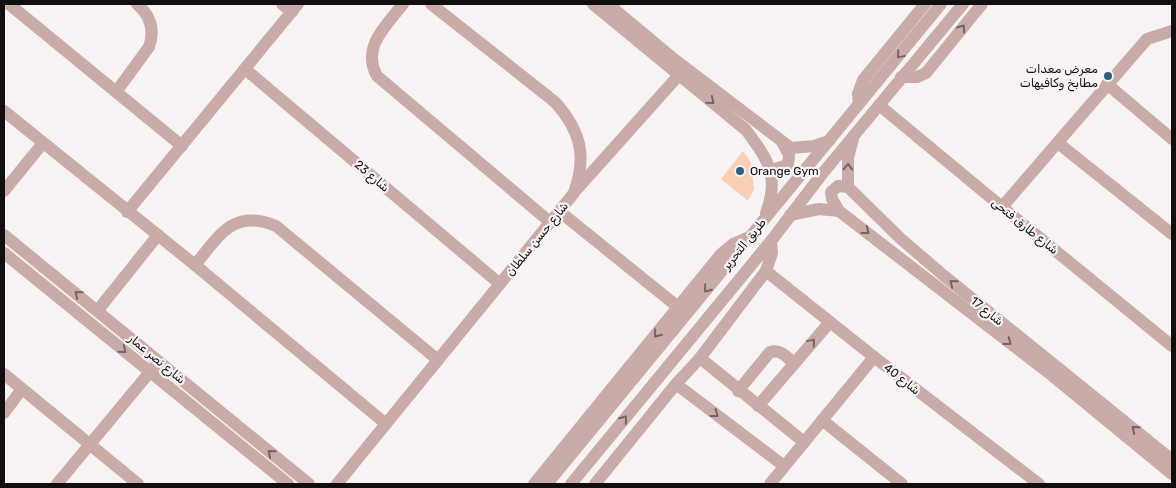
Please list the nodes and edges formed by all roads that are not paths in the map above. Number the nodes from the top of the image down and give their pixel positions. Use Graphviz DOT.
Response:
graph roads {
  1 [pos="9,4"];
  2 [pos="137,4"];
  3 [pos="403,4"];
  4 [pos="431,4"];
  5 [pos="593,4"];
  6 [pos="608,4"];
  7 [pos="925,4"];
  8 [pos="941,4"];
  9 [pos="963,4"];
  10 [pos="982,4"];
  11 [pos="291,6"];
  12 [pos="953,16"];
  13 [pos="922,29"];
  14 [pos="1172,30"];
  15 [pos="934,37"];
  16 [pos="245,69"];
  17 [pos="679,75"];
  18 [pos="901,77"];
  19 [pos="1107,84"];
  20 [pos="116,92"];
  21 [pos="859,104"];
  22 [pos="879,105"];
  23 [pos="4,111"];
  24 [pos="854,137"];
  25 [pos="1172,139"];
  26 [pos="781,141"];
  27 [pos="829,141"];
  28 [pos="1058,142"];
  29 [pos="43,143"];
  30 [pos="182,146"];
  31 [pos="771,170"];
  32 [pos="848,187"];
  33 [pos="4,192"];
  34 [pos="574,193"];
  35 [pos="1002,208"];
  36 [pos="559,211"];
  37 [pos="839,211"];
  38 [pos="128,212"];
  39 [pos="790,215"];
  40 [pos="762,221"];
  41 [pos="550,222"];
  42 [pos="4,234"];
  43 [pos="1172,234"];
  44 [pos="158,235"];
  45 [pos="771,241"];
  46 [pos="4,252"];
  47 [pos="195,265"];
  48 [pos="766,271"];
  49 [pos="500,284"];
  50 [pos="98,310"];
  51 [pos="683,310"];
  52 [pos="704,321"];
  53 [pos="830,322"];
  54 [pos="666,339"];
  55 [pos="1172,346"];
  56 [pos="683,347"];
  57 [pos="874,357"];
  58 [pos="700,358"];
  59 [pos="438,360"];
  60 [pos="159,361"];
  61 [pos="794,364"];
  62 [pos="150,372"];
  63 [pos="4,374"];
  64 [pos="676,384"];
  65 [pos="22,389"];
  66 [pos="738,391"];
  67 [pos="602,402"];
  68 [pos="758,406"];
  69 [pos="4,413"];
  70 [pos="822,420"];
  71 [pos="598,422"];
  72 [pos="386,424"];
  73 [pos="636,435"];
  74 [pos="804,442"];
  75 [pos="90,444"];
  76 [pos="595,454"];
  77 [pos="1172,460"];
  78 [pos="784,466"];
  79 [pos="1172,474"];
  80 [pos="777,482"];
  81 [pos="57,484"];
  82 [pos="138,484"];
  83 [pos="288,484"];
  84 [pos="308,484"];
  85 [pos="337,484"];
  86 [pos="534,484"];
  87 [pos="547,484"];
  88 [pos="571,484"];
  89 [pos="595,484"];
  90 [pos="902,484"];
  91 [pos="1039,484"];
  1 -- 20 [label="street"];
  2 -- 20 [label="street"];
  3 -- 41 [label="street"];
  4 -- 34 [label="street, شارع حسن سلطان"];
  5 -- 17 [label="street"];
  6 -- 26 [label="street"];
  7 -- 21 [label="street"];
  8 -- 12 [label="street"];
  8 -- 13 [label="street, طريق التحرير"];
  9 -- 12 [label="street, طريق التحرير"];
  18 -- 10 [label="street, one-way"];
  11 -- 16 [label="street"];
  12 -- 15 [label="street, طريق التحرير"];
  13 -- 15 [label="street"];
  13 -- 21 [label="street, طريق التحرير, one-way"];
  14 -- 19 [label="street"];
  15 -- 18 [label="street, طريق التحرير"];
  16 -- 30 [label="street"];
  16 -- 49 [label="street, شارع 23"];
  17 -- 31 [label="street, one-way"];
  17 -- 34 [label="street"];
  18 -- 22 [label="street, طريق التحرير"];
  19 -- 25 [label="street"];
  19 -- 28 [label="street"];
  20 -- 30 [label="street"];
  21 -- 27 [label="street, طريق التحرير"];
  22 -- 24 [label="street, طريق التحرير"];
  22 -- 35 [label="street, شارع طارق فتحى"];
  23 -- 29 [label="street"];
  32 -- 24 [label="street, one-way"];
  24 -- 39 [label="street, طريق التحرير"];
  26 -- 27 [label="street"];
  26 -- 31 [label="street"];
  27 -- 40 [label="street, طريق التحرير"];
  28 -- 35 [label="street"];
  28 -- 43 [label="street"];
  29 -- 33 [label="street"];
  29 -- 38 [label="street"];
  30 -- 38 [label="street"];
  31 -- 40 [label="street"];
  32 -- 37 [label="street"];
  77 -- 32 [label="street, شارع 17, one-way"];
  34 -- 36 [label="street, شارع حسن سلطان"];
  35 -- 55 [label="street, شارع طارق فتحى"];
  36 -- 41 [label="street, شارع حسن سلطان"];
  36 -- 51 [label="street"];
  37 -- 39 [label="street"];
  37 -- 79 [label="street, شارع 17, one-way"];
  38 -- 44 [label="street"];
  39 -- 45 [label="street, طريق التحرير"];
  40 -- 51 [label="street, طريق التحرير, one-way"];
  41 -- 49 [label="street, شارع حسن سلطان"];
  50 -- 42 [label="street, شارع نصر عمار, one-way"];
  44 -- 47 [label="street"];
  44 -- 50 [label="street"];
  45 -- 48 [label="street"];
  45 -- 52 [label="street, طريق التحرير"];
  46 -- 62 [label="street, شارع نصر عمار, one-way"];
  47 -- 59 [label="street"];
  47 -- 72 [label="street"];
  48 -- 53 [label="street, شارع 40"];
  48 -- 58 [label="street"];
  49 -- 59 [label="street, شارع حسن سلطان"];
  50 -- 60 [label="street, شارع نصر عمار"];
  51 -- 52 [label="street"];
  51 -- 54 [label="street"];
  51 -- 67 [label="street, one-way"];
  52 -- 56 [label="street, طريق التحرير"];
  53 -- 57 [label="street, شارع 40"];
  61 -- 53 [label="street, one-way"];
  54 -- 56 [label="street"];
  54 -- 71 [label="street"];
  76 -- 56 [label="street, طريق التحرير, one-way"];
  57 -- 70 [label="street"];
  57 -- 91 [label="street, شارع 40"];
  58 -- 64 [label="street"];
  58 -- 66 [label="street"];
  59 -- 72 [label="street, شارع حسن سلطان"];
  60 -- 62 [label="street"];
  84 -- 60 [label="street, شارع نصر عمار, one-way"];
  61 -- 66 [label="street"];
  61 -- 68 [label="street"];
  62 -- 75 [label="street"];
  62 -- 83 [label="street, شارع نصر عمار"];
  63 -- 65 [label="street"];
  64 -- 73 [label="street"];
  64 -- 78 [label="street, one-way"];
  65 -- 69 [label="street"];
  65 -- 75 [label="street"];
  66 -- 68 [label="street"];
  67 -- 71 [label="street"];
  67 -- 86 [label="street"];
  68 -- 74 [label="street"];
  70 -- 74 [label="street"];
  70 -- 90 [label="street"];
  71 -- 87 [label="street"];
  72 -- 85 [label="street, شارع حسن سلطان"];
  73 -- 76 [label="street"];
  73 -- 89 [label="street"];
  74 -- 78 [label="street"];
  75 -- 81 [label="street"];
  75 -- 82 [label="street"];
  76 -- 88 [label="street, طريق التحرير"];
  78 -- 80 [label="street"];
}
